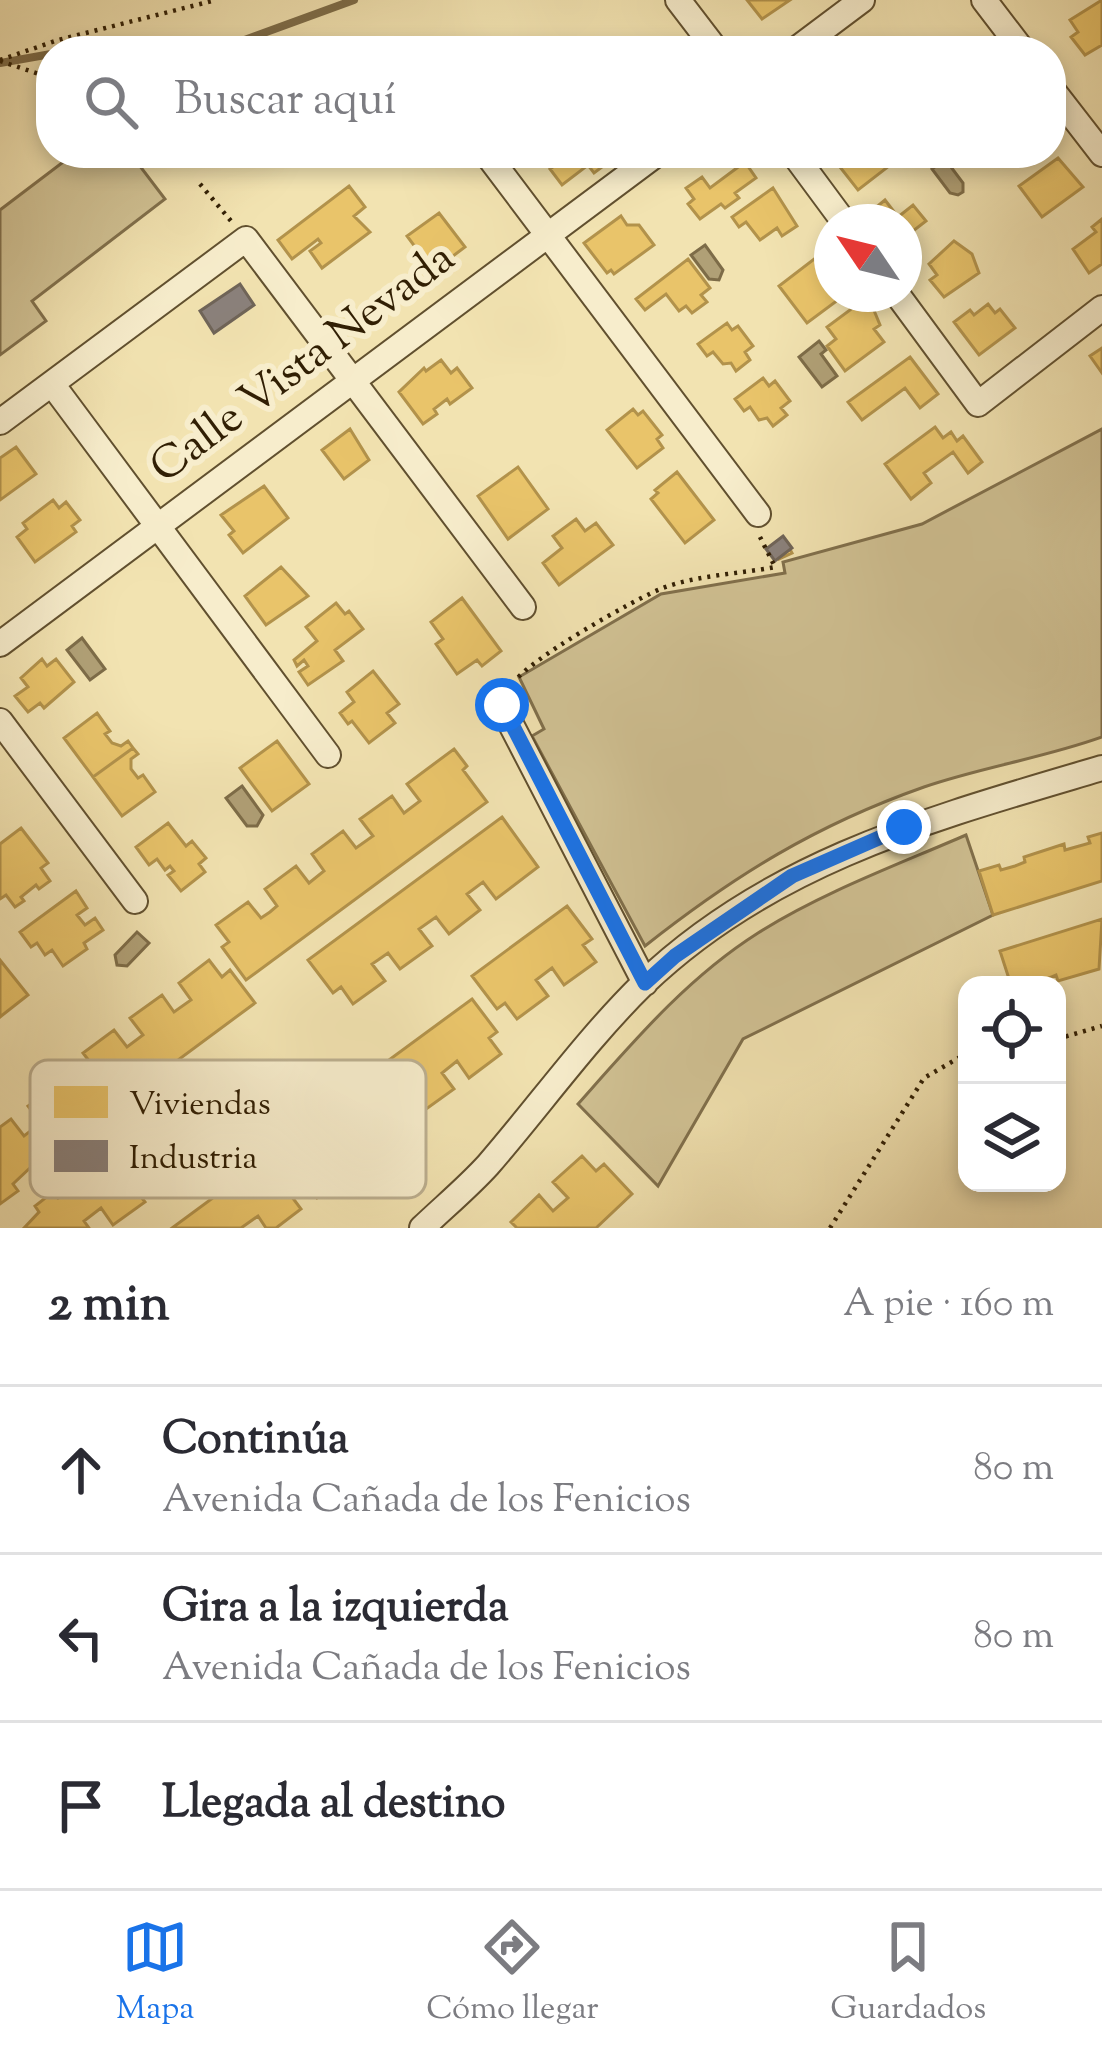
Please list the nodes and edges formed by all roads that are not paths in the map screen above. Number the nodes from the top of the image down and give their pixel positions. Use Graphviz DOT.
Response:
graph roads {
  1 [pos="678,0"];
  2 [pos="862,0"];
  3 [pos="984,0"];
  4 [pos="706,36"];
  5 [pos="814,36"];
  6 [pos="1012,36"];
  7 [pos="1066,107"];
  8 [pos="1102,154"];
  9 [pos="497,168"];
  10 [pos="638,168"];
  11 [pos="804,168"];
  12 [pos="831,204"];
  13 [pos="548,235"];
  14 [pos="1102,308"];
  15 [pos="910,312"];
  16 [pos="352,381"];
  17 [pos="52,384"];
  18 [pos="0,422"];
  19 [pos="758,514"];
  20 [pos="158,526"];
  21 [pos="523,607"];
  22 [pos="0,644"];
  23 [pos="502,705"];
  24 [pos="0,722"];
  25 [pos="328,755"];
  26 [pos="1102,768"];
  27 [pos="135,901"];
  28 [pos="645,983"];
  29 [pos="422,1228"];
  1 -- 4 [label="street"];
  2 -- 5 [label="street"];
  3 -- 6 [label="street"];
  7 -- 8 [label="street"];
  9 -- 13 [label="street"];
  10 -- 13 [label="street, Calle Vista Nevada"];
  11 -- 12 [label="street"];
  13 -- 16 [label="street, Calle Vista Nevada"];
  13 -- 19 [label="street"];
  14 -- 15 [label="street"];
  16 -- 17 [label="street"];
  16 -- 20 [label="street, Calle Vista Nevada"];
  16 -- 21 [label="street"];
  17 -- 18 [label="street"];
  17 -- 20 [label="street"];
  20 -- 22 [label="street, Calle Vista Nevada"];
  20 -- 25 [label="street"];
  23 -- 28 [label="street"];
  24 -- 27 [label="street"];
  26 -- 28 [label="street"];
  28 -- 29 [label="street"];
}
